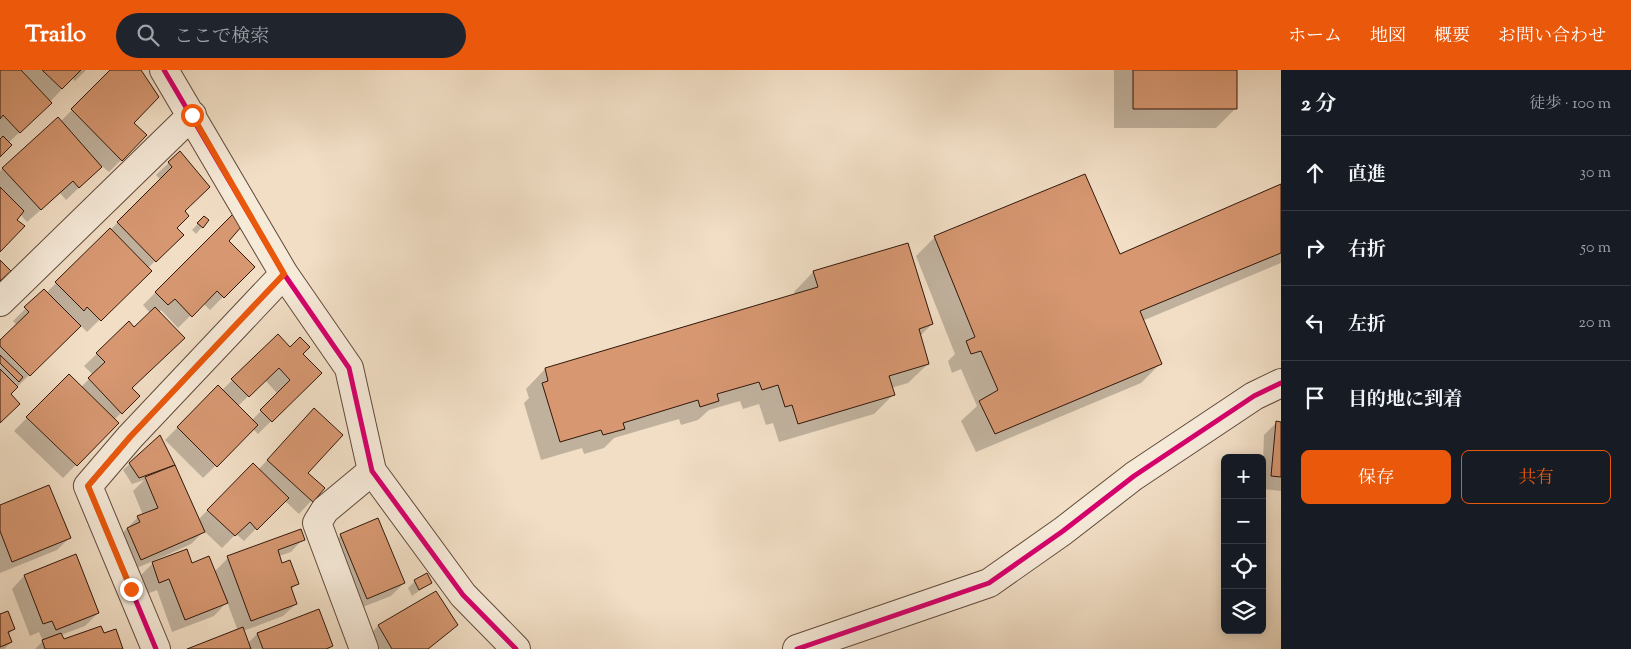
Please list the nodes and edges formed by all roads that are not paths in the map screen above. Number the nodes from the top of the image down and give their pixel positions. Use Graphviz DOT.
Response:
graph roads {
  1 [pos="164,70"];
  2 [pos="192,115"];
  3 [pos="284,274"];
  4 [pos="0,302"];
  5 [pos="1281,383"];
  6 [pos="372,471"];
  7 [pos="156,649"];
  8 [pos="364,649"];
  9 [pos="516,649"];
  10 [pos="797,649"];
  1 -- 2 [label="street"];
  2 -- 3 [label="street"];
  2 -- 4 [label="street"];
  3 -- 6 [label="street"];
  3 -- 7 [label="street"];
  5 -- 10 [label="street"];
  6 -- 8 [label="street"];
  6 -- 9 [label="street"];
}
